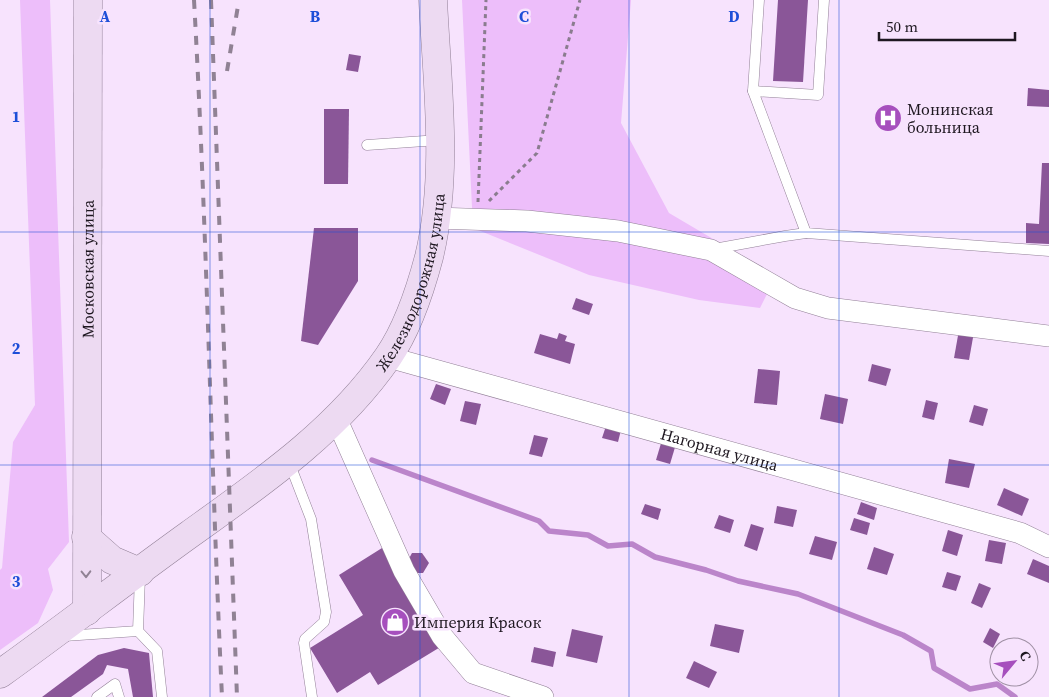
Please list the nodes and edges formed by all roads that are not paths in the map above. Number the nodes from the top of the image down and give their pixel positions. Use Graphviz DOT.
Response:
graph roads {
  1 [pos="88,0"];
  2 [pos="433,0"];
  3 [pos="759,0"];
  4 [pos="824,0"];
  5 [pos="753,91"];
  6 [pos="440,140"];
  7 [pos="367,145"];
  8 [pos="436,218"];
  9 [pos="806,233"];
  10 [pos="711,250"];
  11 [pos="1049,251"];
  12 [pos="1049,336"];
  13 [pos="388,357"];
  14 [pos="336,418"];
  15 [pos="289,461"];
  16 [pos="86,537"];
  17 [pos="1049,547"];
  18 [pos="140,572"];
  19 [pos="87,611"];
  20 [pos="138,631"];
  21 [pos="51,637"];
  22 [pos="0,674"];
  23 [pos="97,697"];
  24 [pos="119,697"];
  25 [pos="162,697"];
  26 [pos="312,697"];
  27 [pos="543,697"];
  1 -- 16 [label="main road, Московская улица"];
  2 -- 6 [label="main road, Железнодорожная улица"];
  3 -- 5 [label="lane"];
  4 -- 5 [label="lane"];
  5 -- 9 [label="lane"];
  6 -- 7 [label="lane"];
  6 -- 8 [label="main road, Железнодорожная улица"];
  8 -- 10 [label="street"];
  8 -- 13 [label="main road, Железнодорожная улица"];
  9 -- 10 [label="lane"];
  9 -- 11 [label="lane"];
  10 -- 12 [label="street"];
  13 -- 14 [label="main road, Железнодорожная улица"];
  13 -- 17 [label="street, Нагорная улица"];
  14 -- 15 [label="main road, Железнодорожная улица"];
  14 -- 27 [label="street"];
  15 -- 18 [label="main road, Железнодорожная улица"];
  15 -- 26 [label="lane"];
  16 -- 18 [label="main road"];
  16 -- 19 [label="main road, Московская улица, one-way"];
  18 -- 19 [label="main road, Железнодорожная улица"];
  18 -- 20 [label="lane"];
  19 -- 21 [label="main road, Железнодорожная улица"];
  20 -- 21 [label="lane"];
  20 -- 25 [label="lane"];
  21 -- 22 [label="main road, Железнодорожная улица"];
  23 -- 24 [label="lane"];
}
